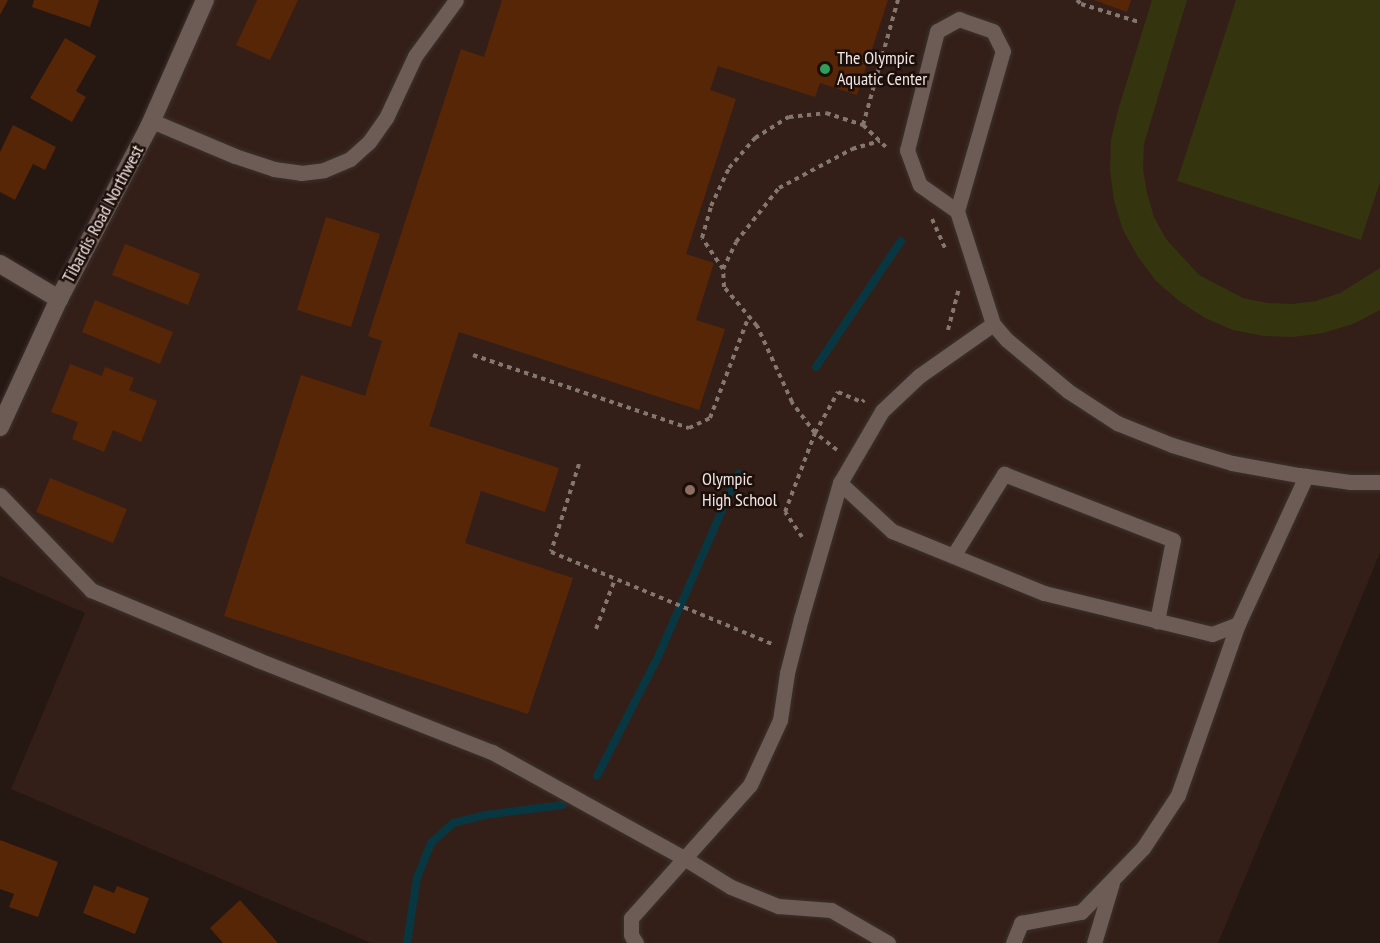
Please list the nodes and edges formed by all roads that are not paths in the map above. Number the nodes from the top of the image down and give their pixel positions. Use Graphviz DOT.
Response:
graph roads {
  1 [pos="205,0"];
  2 [pos="456,0"];
  3 [pos="152,121"];
  4 [pos="957,211"];
  5 [pos="0,264"];
  6 [pos="58,299"];
  7 [pos="993,324"];
  8 [pos="0,428"];
  9 [pos="1306,476"];
  10 [pos="1380,482"];
  11 [pos="840,483"];
  12 [pos="0,495"];
  13 [pos="953,556"];
  14 [pos="1158,621"];
  15 [pos="1238,624"];
  16 [pos="684,858"];
  17 [pos="1114,878"];
  18 [pos="636,943"];
  19 [pos="888,943"];
  20 [pos="1013,943"];
  21 [pos="1094,943"];
  1 -- 3 [label="street, Tibardis Road Northwest"];
  2 -- 3 [label="lane"];
  3 -- 6 [label="street, Tibardis Road Northwest"];
  4 -- 4 [label="lane"];
  4 -- 7 [label="lane"];
  5 -- 6 [label="street"];
  6 -- 8 [label="street, Tibardis Road Northwest"];
  7 -- 9 [label="lane"];
  7 -- 11 [label="lane"];
  9 -- 10 [label="lane"];
  9 -- 15 [label="lane"];
  11 -- 13 [label="lane"];
  11 -- 16 [label="lane"];
  12 -- 16 [label="lane"];
  13 -- 14 [label="lane"];
  13 -- 14 [label="lane"];
  14 -- 15 [label="lane"];
  15 -- 17 [label="lane"];
  16 -- 18 [label="lane"];
  16 -- 19 [label="lane"];
  17 -- 20 [label="lane"];
  17 -- 21 [label="lane"];
}
